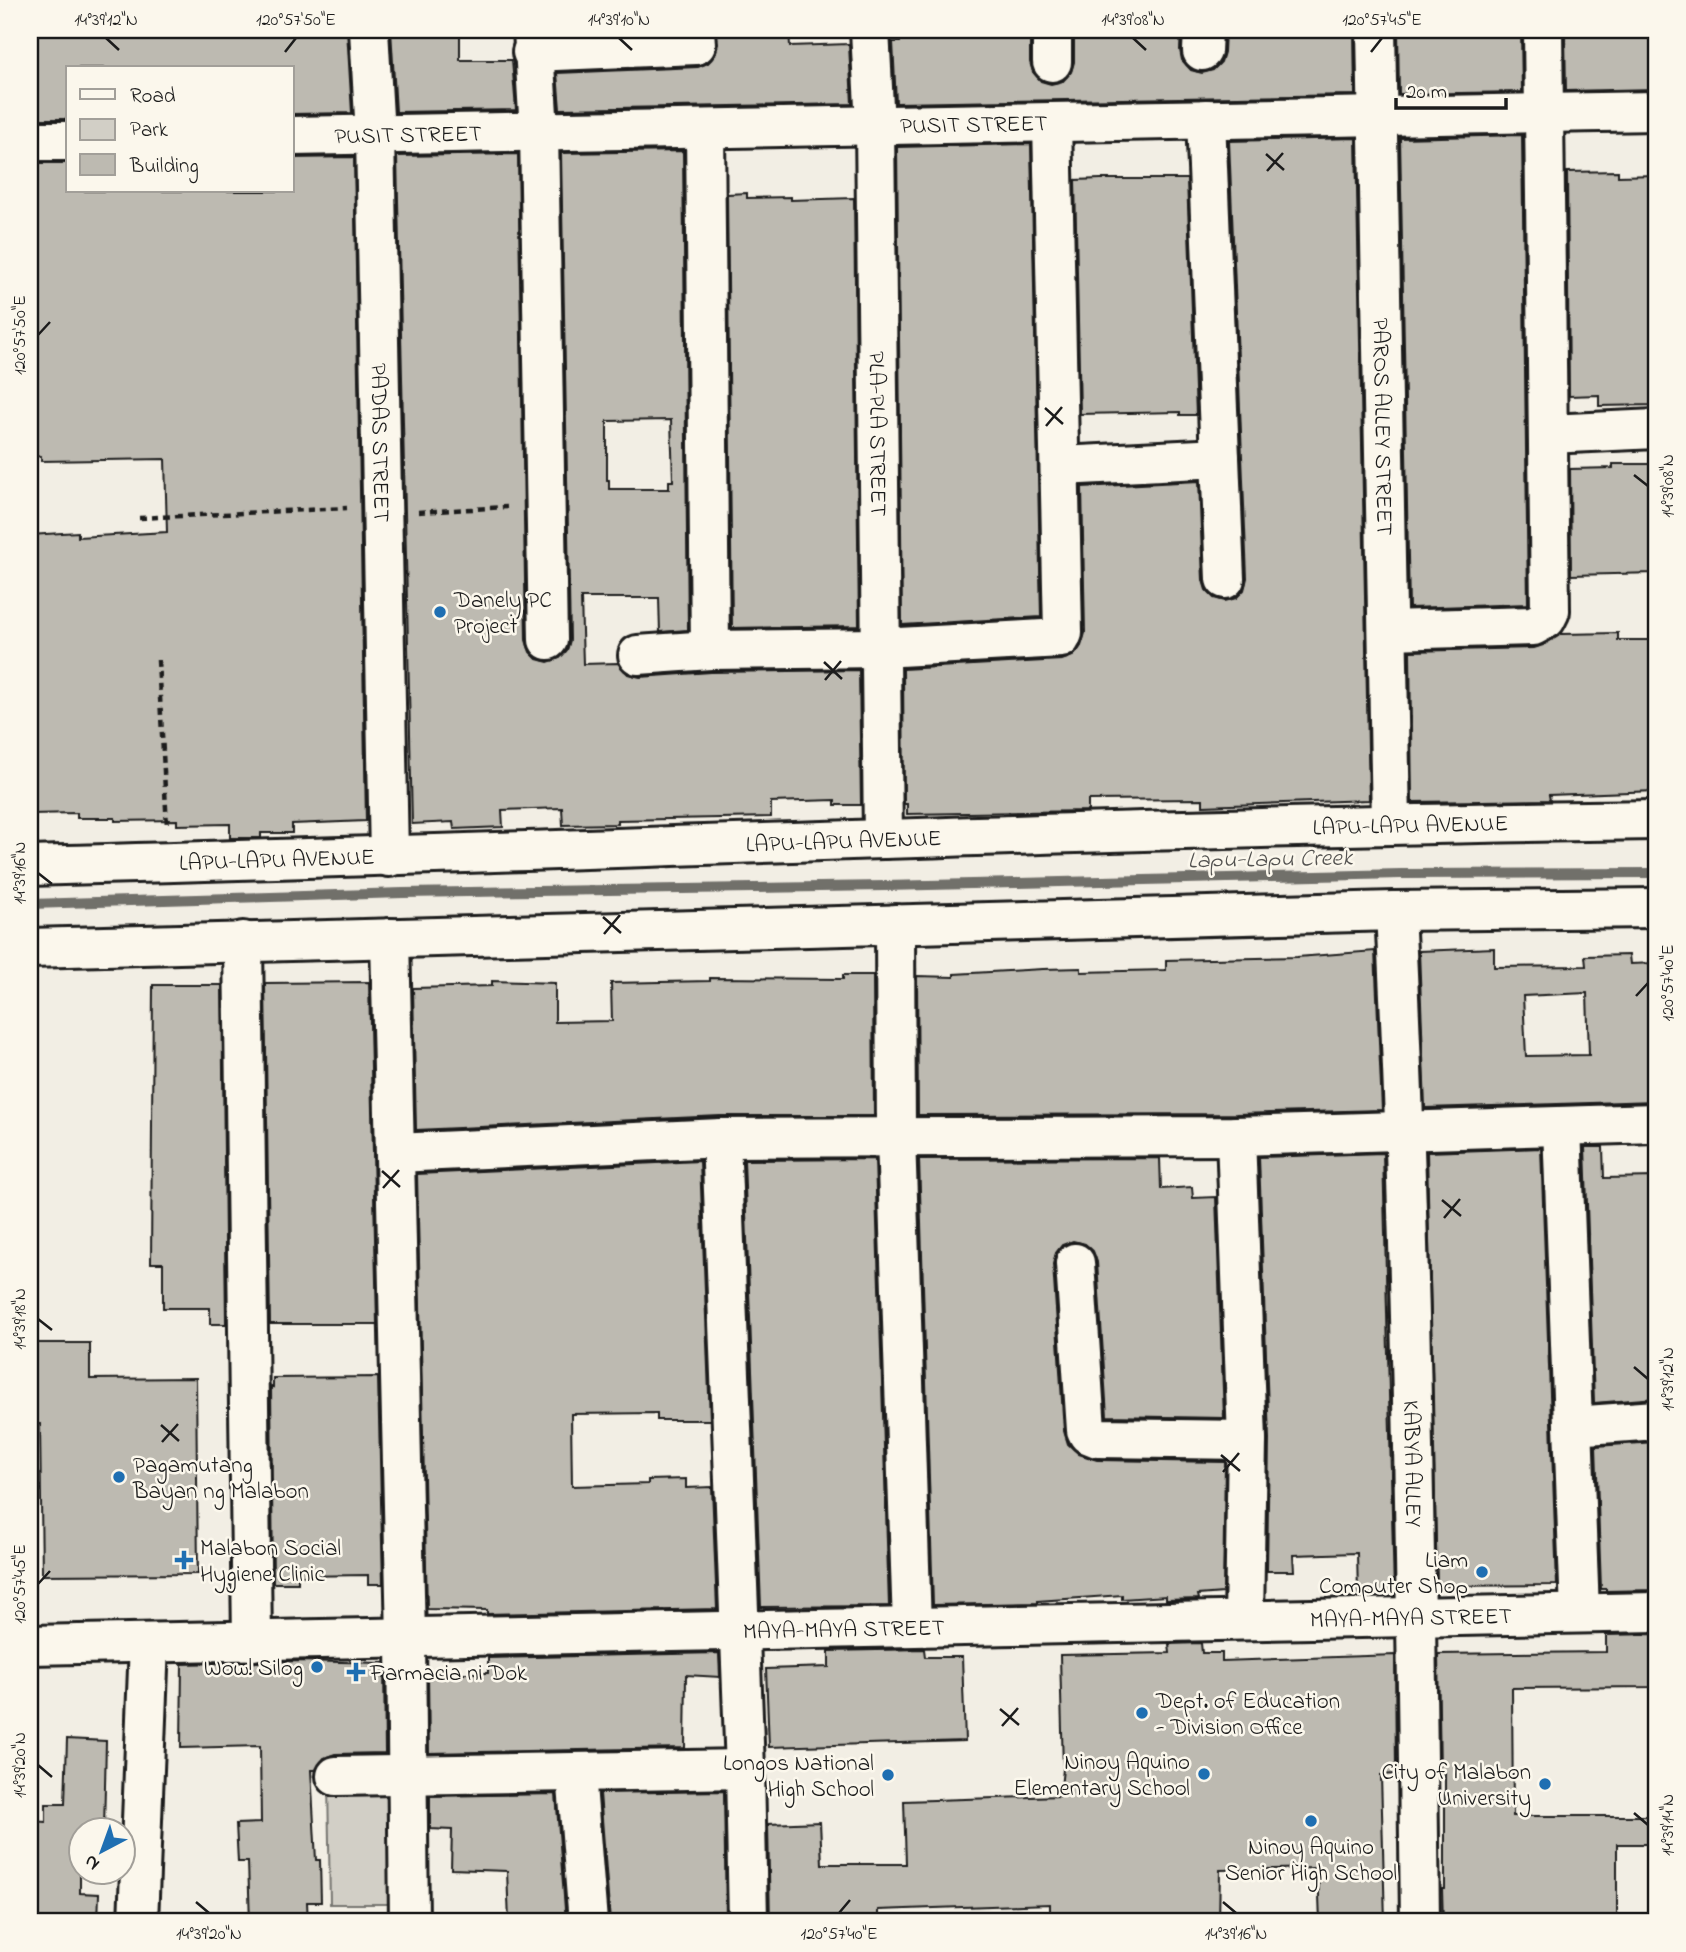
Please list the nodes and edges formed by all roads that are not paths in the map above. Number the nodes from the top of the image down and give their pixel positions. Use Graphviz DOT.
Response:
graph roads {
  1 [pos="369,30"];
  2 [pos="695,30"];
  3 [pos="870,30"];
  4 [pos="1376,30"];
  5 [pos="1543,30"];
  6 [pos="533,41"];
  7 [pos="1656,111"];
  8 [pos="1546,113"];
  9 [pos="1378,117"];
  10 [pos="1206,119"];
  11 [pos="1052,122"];
  12 [pos="875,126"];
  13 [pos="705,129"];
  14 [pos="539,132"];
  15 [pos="375,135"];
  16 [pos="294,136"];
  17 [pos="30,141"];
  18 [pos="66,141"];
  19 [pos="1656,429"];
  20 [pos="1548,434"];
  21 [pos="1220,458"];
  22 [pos="1061,466"];
  23 [pos="1225,579"];
  24 [pos="1388,631"];
  25 [pos="548,640"];
  26 [pos="881,648"];
  27 [pos="710,650"];
  28 [pos="638,655"];
  29 [pos="1656,820"];
  30 [pos="1391,824"];
  31 [pos="883,839"];
  32 [pos="389,857"];
  33 [pos="30,866"];
  34 [pos="1656,908"];
  35 [pos="1395,911"];
  36 [pos="895,925"];
  37 [pos="390,938"];
  38 [pos="243,941"];
  39 [pos="30,948"];
  40 [pos="1656,1122"];
  41 [pos="1562,1127"];
  42 [pos="1406,1132"];
  43 [pos="1236,1136"];
  44 [pos="721,1138"];
  45 [pos="896,1138"];
  46 [pos="396,1153"];
  47 [pos="1074,1264"];
  48 [pos="1656,1420"];
  49 [pos="1573,1426"];
  50 [pos="1247,1440"];
  51 [pos="1656,1612"];
  52 [pos="1580,1613"];
  53 [pos="1417,1616"];
  54 [pos="1244,1620"];
  55 [pos="912,1627"];
  56 [pos="740,1631"];
  57 [pos="406,1637"];
  58 [pos="252,1641"];
  59 [pos="149,1643"];
  60 [pos="30,1645"];
  61 [pos="745,1769"];
  62 [pos="576,1773"];
  63 [pos="336,1776"];
  64 [pos="406,1776"];
  65 [pos="138,1922"];
  66 [pos="409,1922"];
  67 [pos="588,1922"];
  68 [pos="748,1922"];
  69 [pos="1420,1922"];
  1 -- 15 [label="street, PADAS STREET"];
  2 -- 6 [label="street"];
  3 -- 12 [label="street, PLA-PLA STREET"];
  4 -- 9 [label="street, PAROS ALLEY STREET"];
  5 -- 8 [label="street"];
  6 -- 14 [label="street"];
  7 -- 8 [label="street, PUSIT STREET"];
  8 -- 9 [label="street, PUSIT STREET"];
  8 -- 20 [label="street"];
  9 -- 10 [label="street, PUSIT STREET"];
  9 -- 24 [label="street, PAROS ALLEY STREET"];
  10 -- 11 [label="street, PUSIT STREET"];
  10 -- 21 [label="street"];
  11 -- 12 [label="street, PUSIT STREET"];
  11 -- 22 [label="street"];
  12 -- 13 [label="street, PUSIT STREET"];
  12 -- 26 [label="street, PLA-PLA STREET"];
  13 -- 14 [label="street, PUSIT STREET"];
  13 -- 27 [label="street"];
  14 -- 15 [label="street, PUSIT STREET"];
  14 -- 25 [label="street"];
  15 -- 16 [label="street, PUSIT STREET"];
  15 -- 32 [label="street, PADAS STREET"];
  17 -- 18 [label="street"];
  19 -- 20 [label="street"];
  20 -- 24 [label="street"];
  21 -- 22 [label="street"];
  21 -- 23 [label="street"];
  22 -- 26 [label="street"];
  24 -- 30 [label="street, PAROS ALLEY STREET"];
  26 -- 27 [label="street"];
  26 -- 31 [label="street, PLA-PLA STREET"];
  27 -- 28 [label="street"];
  29 -- 30 [label="street, LAPU-LAPU AVENUE"];
  30 -- 31 [label="street, LAPU-LAPU AVENUE"];
  31 -- 32 [label="street, LAPU-LAPU AVENUE"];
  32 -- 33 [label="street, LAPU-LAPU AVENUE"];
  34 -- 35 [label="street"];
  35 -- 36 [label="street"];
  35 -- 42 [label="street, KABYA ALLEY"];
  36 -- 37 [label="street"];
  36 -- 45 [label="street"];
  37 -- 38 [label="street"];
  37 -- 46 [label="street"];
  38 -- 39 [label="street"];
  38 -- 58 [label="street"];
  40 -- 41 [label="street"];
  41 -- 42 [label="street"];
  41 -- 49 [label="street"];
  42 -- 43 [label="street"];
  42 -- 53 [label="street, KABYA ALLEY"];
  43 -- 45 [label="street"];
  43 -- 50 [label="street"];
  44 -- 45 [label="street"];
  44 -- 46 [label="street"];
  44 -- 56 [label="street"];
  45 -- 55 [label="street"];
  46 -- 57 [label="street"];
  47 -- 50 [label="street"];
  48 -- 49 [label="street"];
  49 -- 52 [label="street"];
  50 -- 54 [label="street"];
  51 -- 52 [label="street, MAYA-MAYA STREET"];
  52 -- 53 [label="street, MAYA-MAYA STREET"];
  53 -- 54 [label="street, MAYA-MAYA STREET"];
  53 -- 69 [label="street, KABYA ALLEY"];
  54 -- 55 [label="street, MAYA-MAYA STREET"];
  55 -- 56 [label="street, MAYA-MAYA STREET"];
  56 -- 57 [label="street, MAYA-MAYA STREET"];
  56 -- 61 [label="street"];
  57 -- 58 [label="street, MAYA-MAYA STREET"];
  57 -- 64 [label="street"];
  58 -- 59 [label="street, MAYA-MAYA STREET"];
  59 -- 60 [label="street, MAYA-MAYA STREET"];
  59 -- 65 [label="street"];
  61 -- 62 [label="street"];
  61 -- 68 [label="street"];
  62 -- 64 [label="street"];
  62 -- 67 [label="street"];
  63 -- 64 [label="street"];
  64 -- 66 [label="street"];
}
